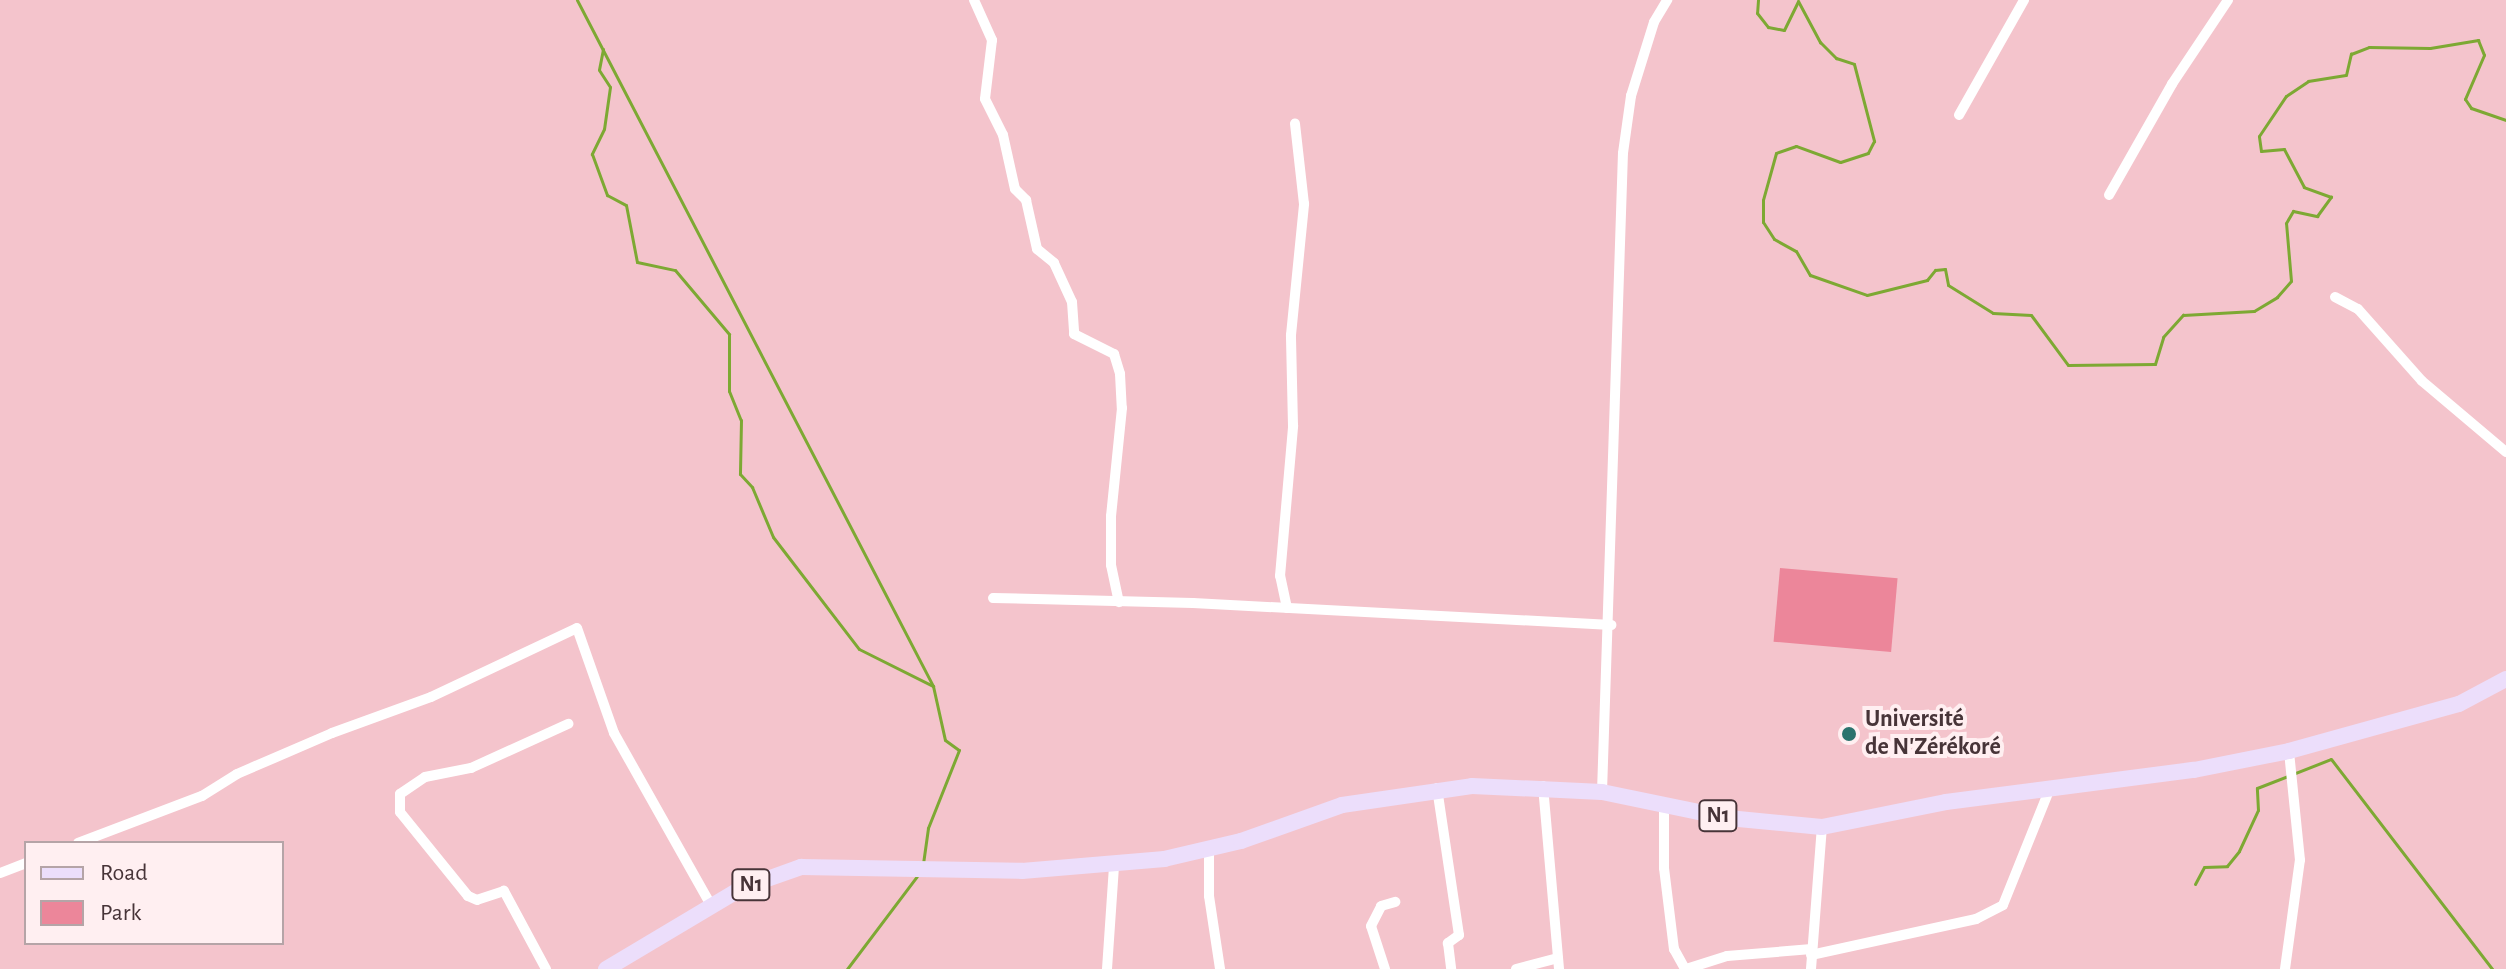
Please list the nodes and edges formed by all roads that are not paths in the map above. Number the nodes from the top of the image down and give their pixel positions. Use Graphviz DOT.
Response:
graph roads {
  1 [pos="974,0"];
  2 [pos="1667,0"];
  3 [pos="2024,0"];
  4 [pos="2228,0"];
  5 [pos="1959,115"];
  6 [pos="1295,124"];
  7 [pos="2109,195"];
  8 [pos="2335,297"];
  9 [pos="2506,452"];
  10 [pos="993,598"];
  11 [pos="1119,602"];
  12 [pos="1287,608"];
  13 [pos="1611,625"];
  14 [pos="2506,679"];
  15 [pos="568,724"];
  16 [pos="2289,751"];
  17 [pos="1543,786"];
  18 [pos="1437,788"];
  19 [pos="2050,788"];
  20 [pos="1602,792"];
  21 [pos="1664,804"];
  22 [pos="1822,827"];
  23 [pos="83,841"];
  24 [pos="1209,850"];
  25 [pos="24,864"];
  26 [pos="1114,865"];
  27 [pos="0,873"];
  28 [pos="1395,902"];
  29 [pos="712,907"];
  30 [pos="1812,952"];
  31 [pos="1559,964"];
  32 [pos="546,969"];
  33 [pos="606,969"];
  34 [pos="1107,969"];
  35 [pos="1220,969"];
  36 [pos="1385,969"];
  37 [pos="1451,969"];
  38 [pos="1516,969"];
  39 [pos="1686,969"];
  40 [pos="1811,969"];
  41 [pos="2285,969"];
  1 -- 11 [label="street"];
  2 -- 13 [label="street"];
  3 -- 5 [label="street"];
  4 -- 7 [label="street"];
  6 -- 12 [label="street"];
  8 -- 9 [label="street"];
  10 -- 11 [label="street"];
  11 -- 12 [label="street"];
  12 -- 13 [label="street"];
  13 -- 20 [label="street"];
  14 -- 16 [label="main road, N1"];
  15 -- 32 [label="street"];
  16 -- 19 [label="main road, N1"];
  16 -- 41 [label="street"];
  17 -- 18 [label="main road, N1"];
  17 -- 20 [label="main road, N1"];
  17 -- 31 [label="street"];
  18 -- 24 [label="main road, N1"];
  18 -- 37 [label="street"];
  19 -- 22 [label="main road, N1"];
  19 -- 30 [label="street"];
  20 -- 21 [label="main road, N1"];
  21 -- 22 [label="main road, N1"];
  21 -- 39 [label="street"];
  22 -- 30 [label="street"];
  23 -- 29 [label="street"];
  24 -- 26 [label="main road, N1"];
  24 -- 35 [label="street"];
  25 -- 27 [label="street"];
  26 -- 29 [label="main road, N1"];
  26 -- 34 [label="street"];
  28 -- 36 [label="street"];
  29 -- 33 [label="main road, N1"];
  30 -- 39 [label="street"];
  30 -- 40 [label="street"];
  31 -- 38 [label="street"];
}
